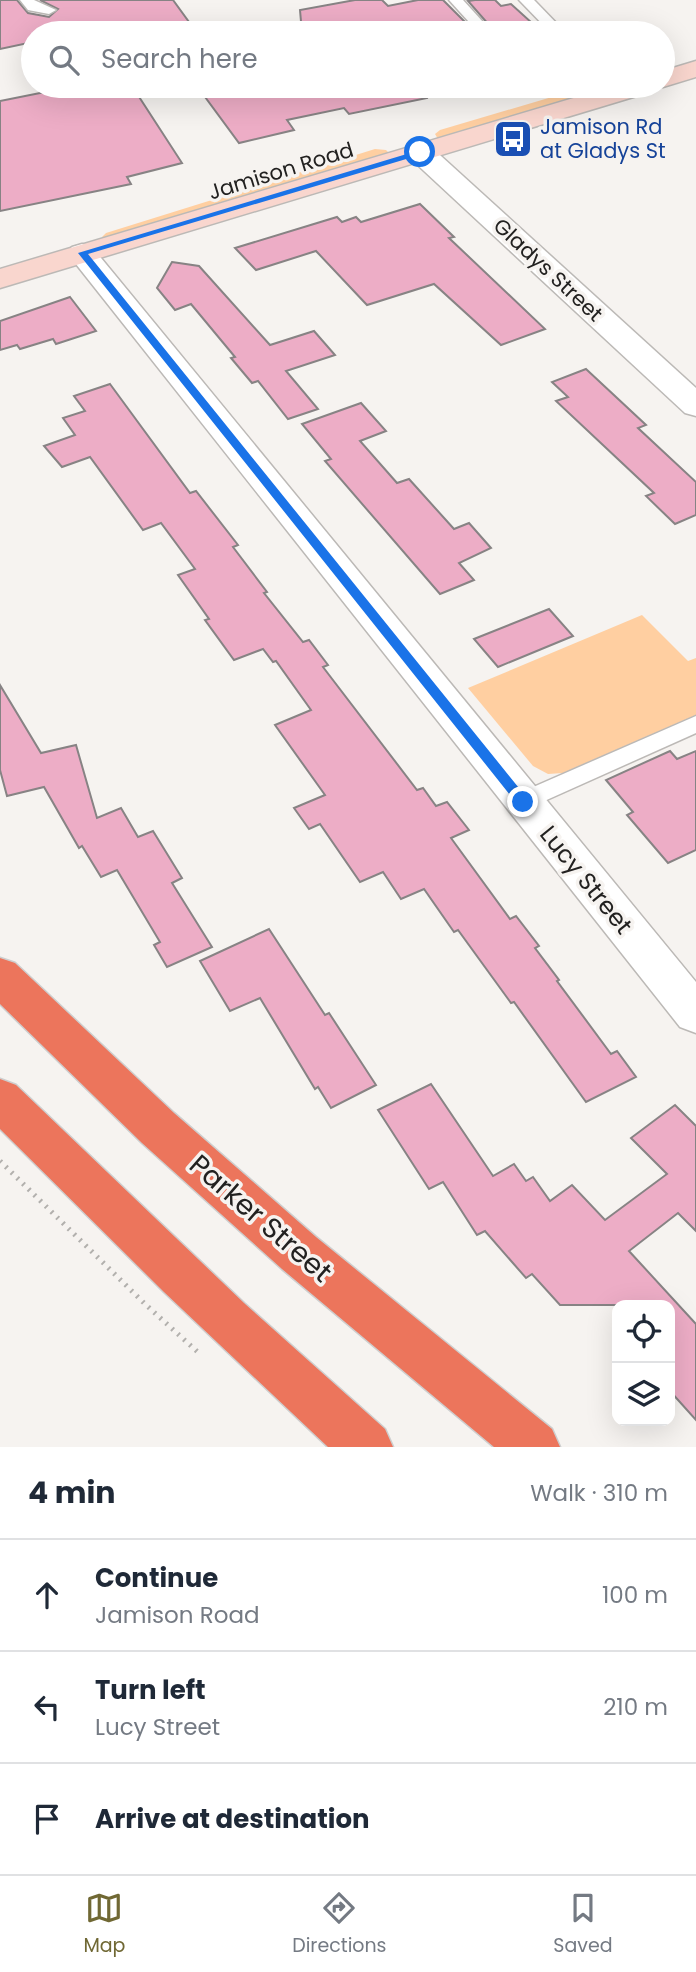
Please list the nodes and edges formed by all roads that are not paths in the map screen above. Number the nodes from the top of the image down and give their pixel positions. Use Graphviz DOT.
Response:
graph roads {
  1 [pos="27,0"];
  2 [pos="456,0"];
  3 [pos="526,0"];
  4 [pos="49,10"];
  5 [pos="475,21"];
  6 [pos="547,21"];
  7 [pos="696,46"];
  8 [pos="675,52"];
  9 [pos="696,69"];
  10 [pos="675,75"];
  11 [pos="521,98"];
  12 [pos="592,98"];
  13 [pos="410,143"];
  14 [pos="75,245"];
  15 [pos="0,258"];
  16 [pos="0,279"];
  17 [pos="696,406"];
  18 [pos="696,724"];
  19 [pos="523,802"];
  20 [pos="0,976"];
  21 [pos="696,1014"];
  22 [pos="0,1099"];
  23 [pos="367,1447"];
  24 [pos="534,1447"];
  1 -- 4 [label="lane"];
  2 -- 5 [label="lane"];
  3 -- 6 [label="lane"];
  7 -- 8 [label="main road"];
  9 -- 10 [label="main road"];
  11 -- 13 [label="main road, Jamison Road"];
  12 -- 13 [label="main road, Jamison Road"];
  13 -- 14 [label="main road, Jamison Road"];
  13 -- 17 [label="street, Gladys Street"];
  14 -- 15 [label="main road, Jamison Road"];
  14 -- 16 [label="main road, Jamison Road"];
  14 -- 19 [label="street, Lucy Street"];
  18 -- 19 [label="lane"];
  19 -- 21 [label="street, Lucy Street"];
  20 -- 24 [label="highway, Parker Street"];
  22 -- 23 [label="highway"];
}
